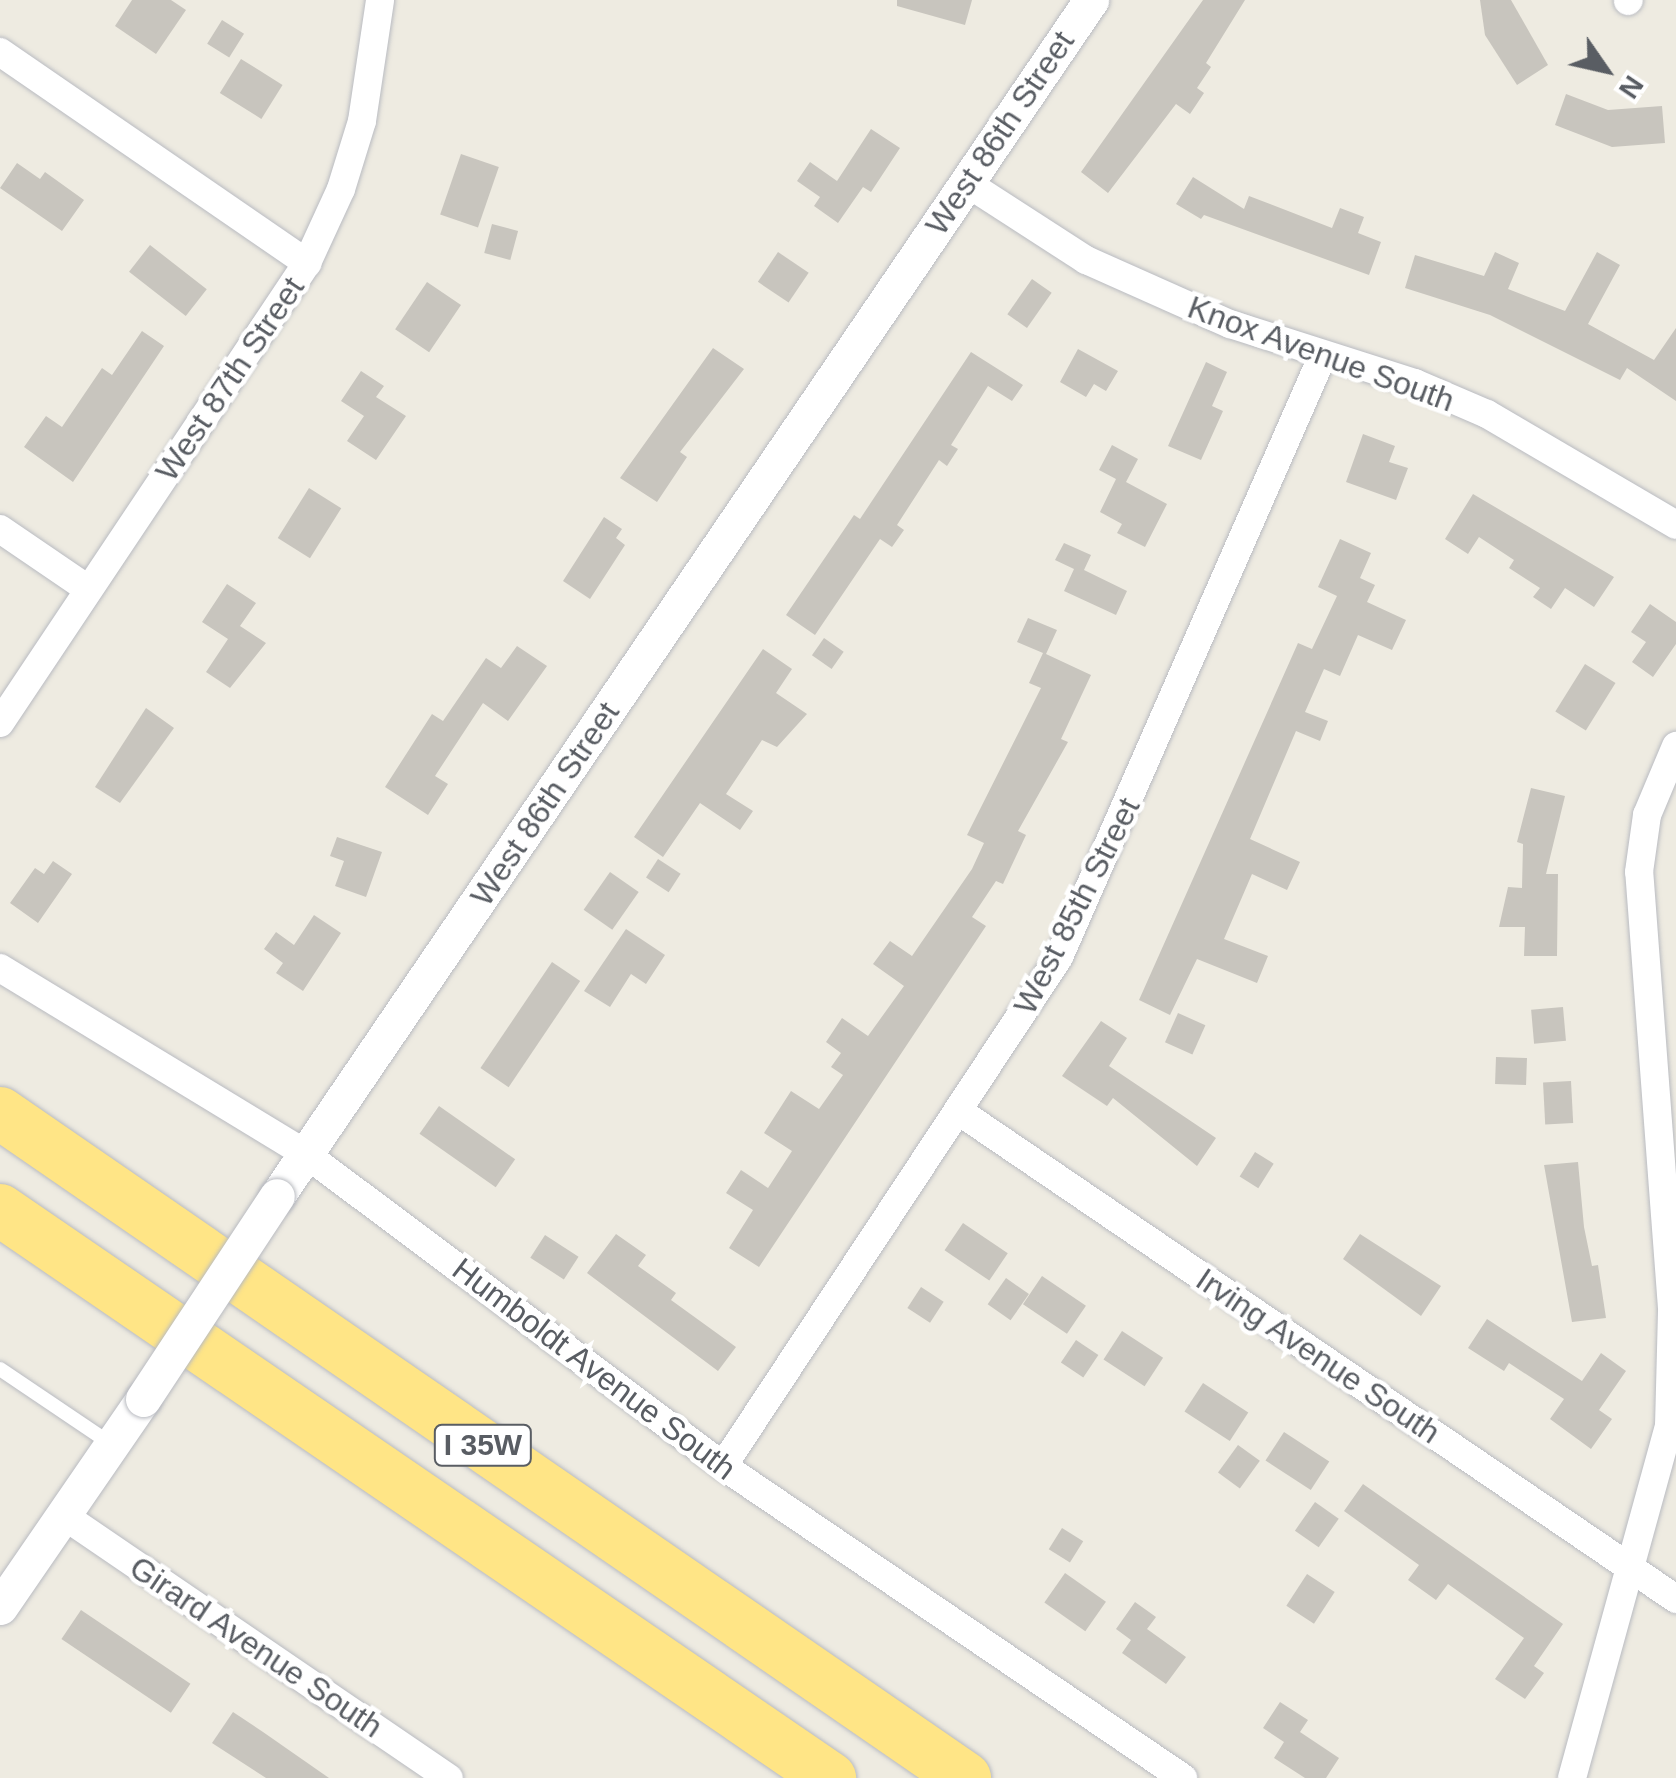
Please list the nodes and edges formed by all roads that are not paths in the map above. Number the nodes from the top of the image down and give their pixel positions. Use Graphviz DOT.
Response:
graph roads {
  1 [pos="380,0"];
  2 [pos="1091,0"];
  3 [pos="0,52"];
  4 [pos="966,182"];
  5 [pos="307,263"];
  6 [pos="1323,355"];
  7 [pos="1676,525"];
  8 [pos="0,529"];
  9 [pos="88,589"];
  10 [pos="0,723"];
  11 [pos="1676,746"];
  12 [pos="0,968"];
  13 [pos="960,1112"];
  14 [pos="0,1113"];
  15 [pos="307,1155"];
  16 [pos="0,1210"];
  17 [pos="0,1368"];
  18 [pos="112,1444"];
  19 [pos="723,1466"];
  20 [pos="63,1515"];
  21 [pos="1632,1569"];
  22 [pos="1676,1599"];
  23 [pos="0,1607"];
  24 [pos="449,1778"];
  25 [pos="830,1778"];
  26 [pos="966,1778"];
  27 [pos="1183,1778"];
  28 [pos="1572,1778"];
  1 -- 5 [label="street, West 87th Street"];
  2 -- 4 [label="street, West 86th Street"];
  3 -- 5 [label="street"];
  4 -- 6 [label="street, Knox Avenue South"];
  4 -- 15 [label="street, West 86th Street"];
  5 -- 9 [label="street, West 87th Street"];
  6 -- 7 [label="street, Knox Avenue South"];
  6 -- 13 [label="street, West 85th Street"];
  8 -- 9 [label="street"];
  9 -- 10 [label="street, West 87th Street"];
  11 -- 21 [label="street"];
  12 -- 15 [label="street, Humboldt Avenue South"];
  13 -- 19 [label="street, West 85th Street"];
  13 -- 21 [label="street, Irving Avenue South"];
  14 -- 26 [label="highway, I 35W"];
  15 -- 18 [label="street, West 86th Street, bridge"];
  15 -- 19 [label="street, Humboldt Avenue South"];
  16 -- 25 [label="highway, I 35W"];
  17 -- 18 [label="lane"];
  18 -- 20 [label="street, West 86th Street"];
  19 -- 27 [label="street, Humboldt Avenue South"];
  20 -- 23 [label="street, West 86th Street"];
  20 -- 24 [label="street, Girard Avenue South"];
  21 -- 22 [label="street, Irving Avenue South"];
  21 -- 28 [label="street"];
}
